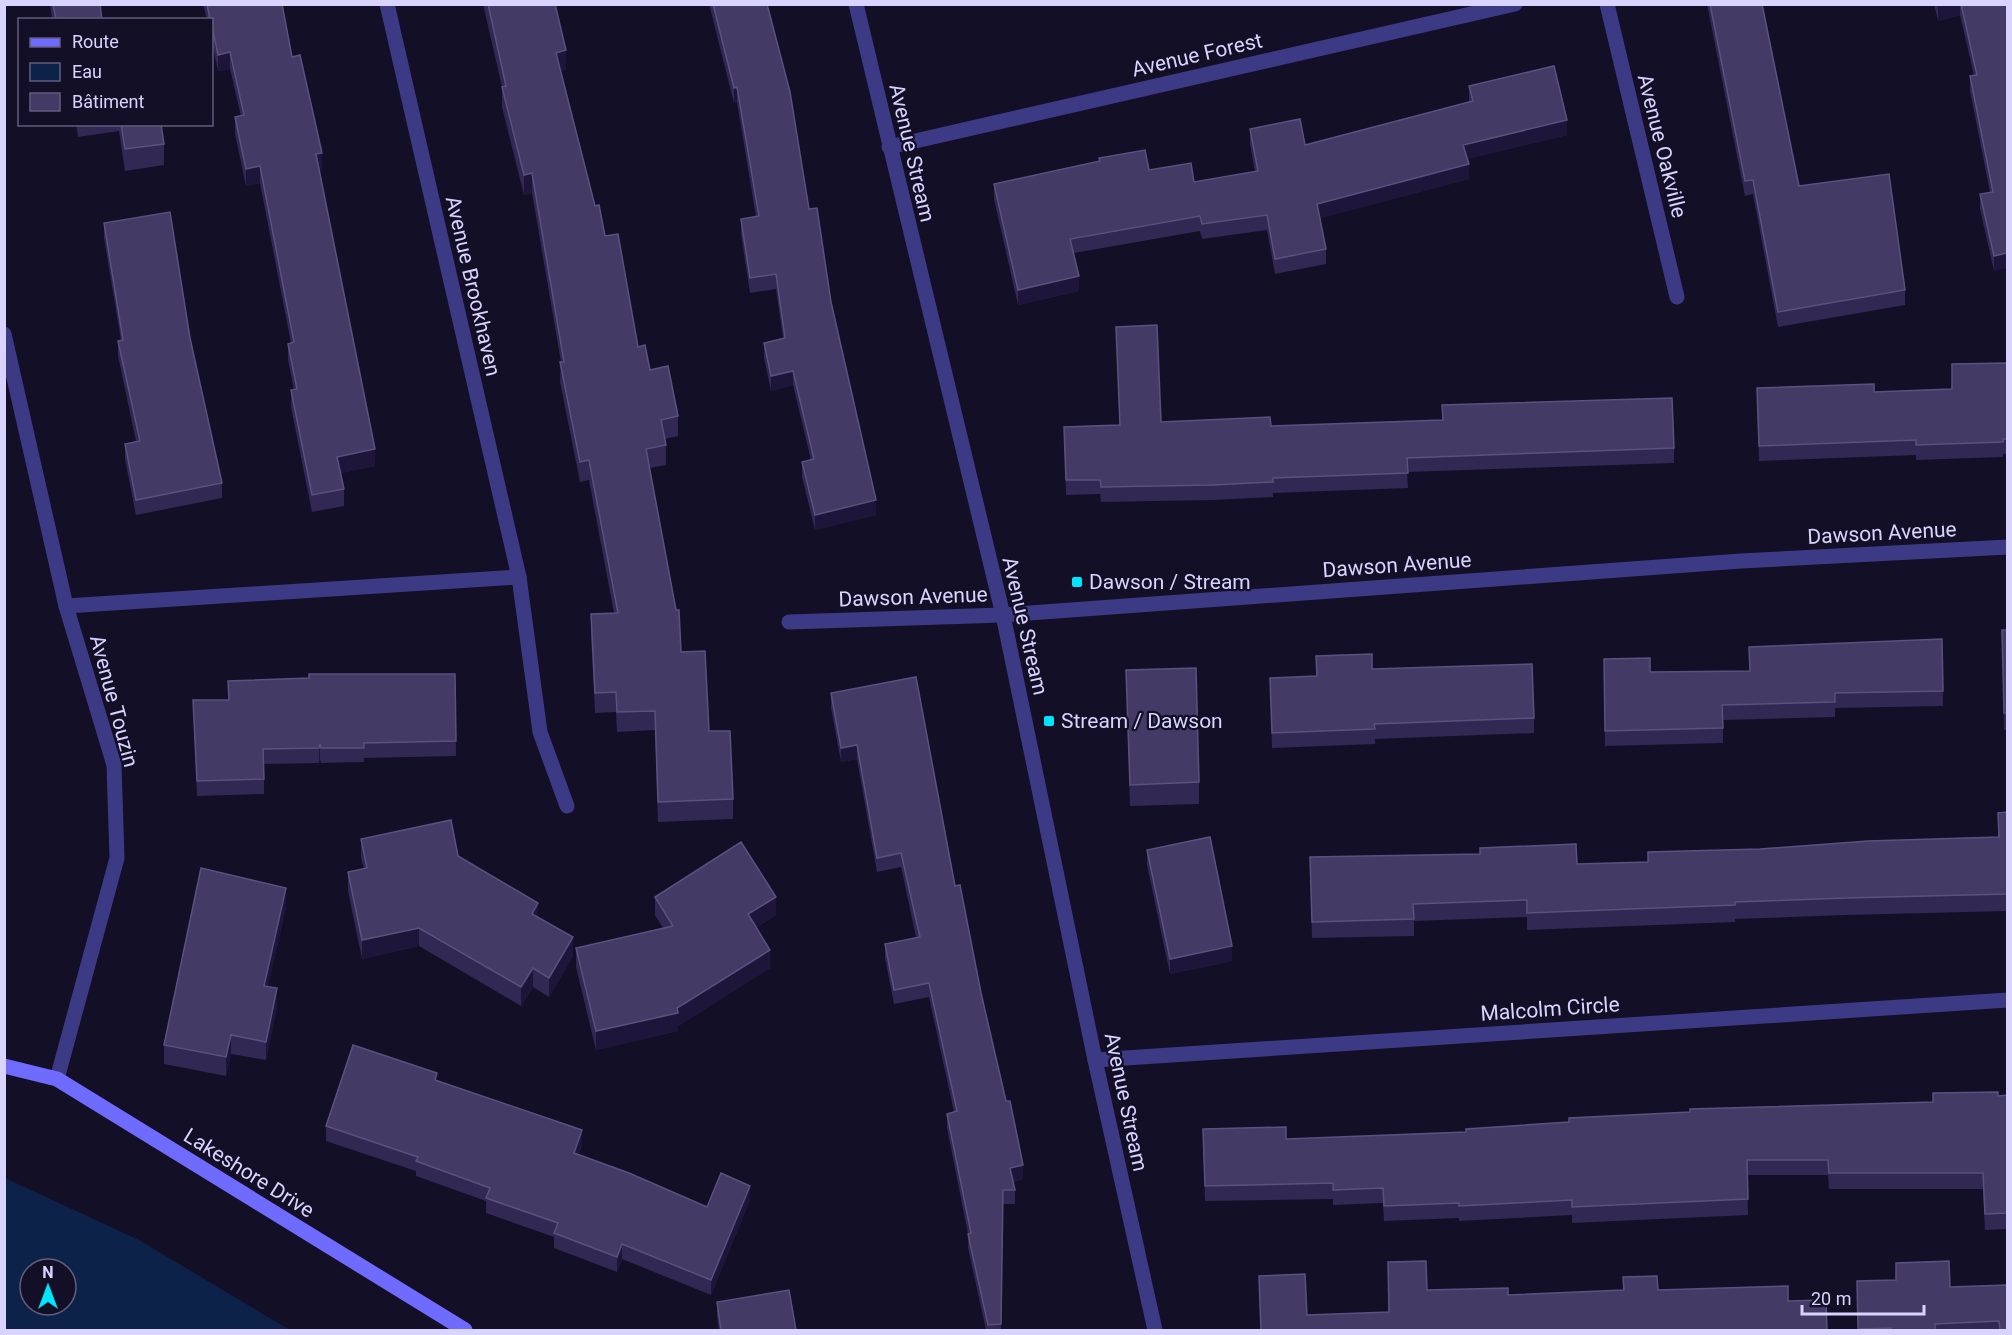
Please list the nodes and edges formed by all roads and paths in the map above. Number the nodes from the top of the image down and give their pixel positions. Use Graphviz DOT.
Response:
graph roads {
  1 [pos="387,4"];
  2 [pos="856,4"];
  3 [pos="1515,4"];
  4 [pos="1607,4"];
  5 [pos="889,147"];
  6 [pos="1677,297"];
  7 [pos="4,334"];
  8 [pos="2007,547"];
  9 [pos="519,577"];
  10 [pos="66,606"];
  11 [pos="1002,615"];
  12 [pos="789,622"];
  13 [pos="567,807"];
  14 [pos="2007,1000"];
  15 [pos="1095,1060"];
  16 [pos="4,1066"];
  17 [pos="57,1079"];
  18 [pos="465,1330"];
  19 [pos="1155,1330"];
  1 -- 9 [label="street, Avenue Brookhaven"];
  2 -- 5 [label="street, Avenue Stream"];
  3 -- 5 [label="street, Avenue Forest"];
  4 -- 6 [label="street, Avenue Oakville"];
  5 -- 11 [label="street, Avenue Stream"];
  7 -- 10 [label="street, Avenue Touzin"];
  8 -- 11 [label="street, Dawson Avenue"];
  9 -- 10 [label="street"];
  9 -- 13 [label="street, Avenue Brookhaven"];
  10 -- 17 [label="street, Avenue Touzin"];
  11 -- 12 [label="street, Dawson Avenue"];
  11 -- 15 [label="street, Avenue Stream"];
  14 -- 15 [label="street, Malcolm Circle"];
  15 -- 19 [label="street, Avenue Stream"];
  16 -- 17 [label="street, Lakeshore Drive"];
  17 -- 18 [label="street, Lakeshore Drive"];
}
